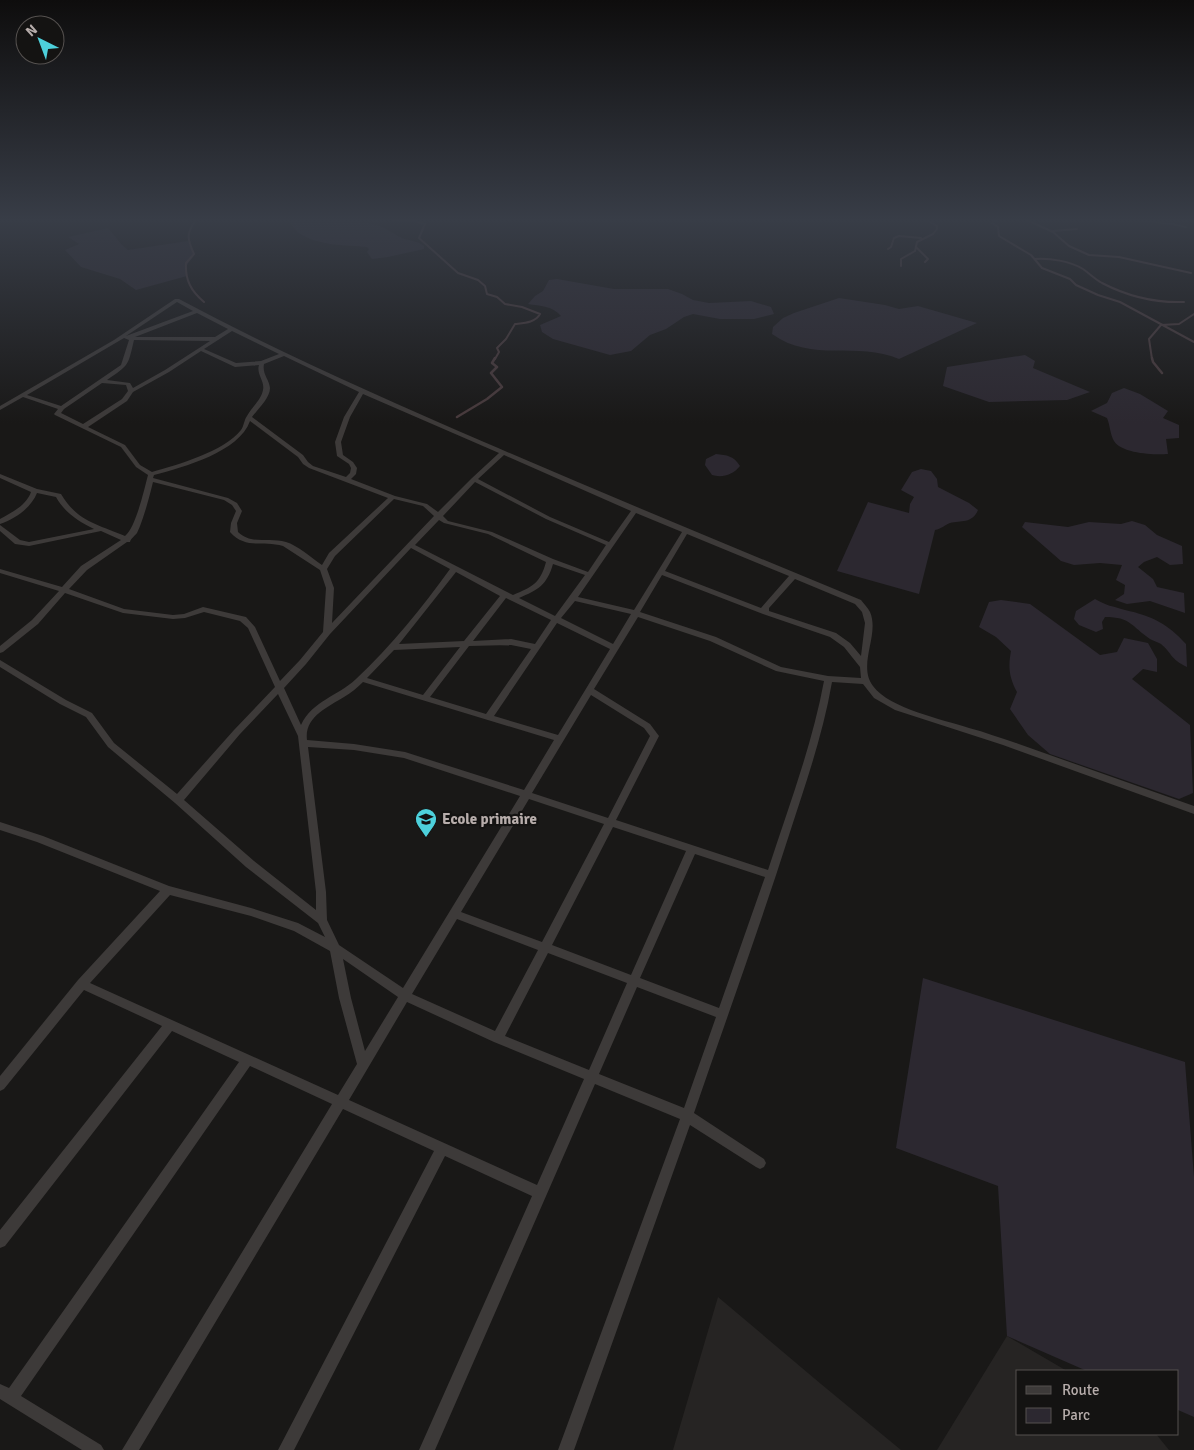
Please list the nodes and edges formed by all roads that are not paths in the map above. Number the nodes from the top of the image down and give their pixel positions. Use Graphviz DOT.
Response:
graph roads {
  1 [pos="197,311"];
  2 [pos="231,329"];
  3 [pos="127,338"];
  4 [pos="216,339"];
  5 [pos="200,349"];
  6 [pos="284,354"];
  7 [pos="262,363"];
  8 [pos="101,381"];
  9 [pos="362,390"];
  10 [pos="132,391"];
  11 [pos="22,394"];
  12 [pos="0,408"];
  13 [pos="62,408"];
  14 [pos="249,417"];
  15 [pos="85,426"];
  16 [pos="504,453"];
  17 [pos="0,476"];
  18 [pos="150,476"];
  19 [pos="474,479"];
  20 [pos="348,480"];
  21 [pos="35,491"];
  22 [pos="393,497"];
  23 [pos="634,510"];
  24 [pos="439,517"];
  25 [pos="0,522"];
  26 [pos="0,527"];
  27 [pos="102,529"];
  28 [pos="685,532"];
  29 [pos="127,540"];
  30 [pos="610,544"];
  31 [pos="412,546"];
  32 [pos="550,561"];
  33 [pos="323,568"];
  34 [pos="455,568"];
  35 [pos="0,570"];
  36 [pos="660,572"];
  37 [pos="588,574"];
  38 [pos="792,576"];
  39 [pos="64,590"];
  40 [pos="504,595"];
  41 [pos="513,598"];
  42 [pos="573,598"];
  43 [pos="766,612"];
  44 [pos="635,613"];
  45 [pos="556,619"];
  46 [pos="327,632"];
  47 [pos="465,645"];
  48 [pos="393,647"];
  49 [pos="536,647"];
  50 [pos="614,648"];
  51 [pos="0,650"];
  52 [pos="0,663"];
  53 [pos="863,665"];
  54 [pos="828,679"];
  55 [pos="361,680"];
  56 [pos="865,681"];
  57 [pos="278,688"];
  58 [pos="589,690"];
  59 [pos="424,698"];
  60 [pos="488,718"];
  61 [pos="302,739"];
  62 [pos="561,739"];
  63 [pos="527,795"];
  64 [pos="178,800"];
  65 [pos="1194,810"];
  66 [pos="609,822"];
  67 [pos="0,826"];
  68 [pos="692,849"];
  69 [pos="771,875"];
  70 [pos="168,890"];
  71 [pos="455,914"];
  72 [pos="322,920"];
  73 [pos="545,946"];
  74 [pos="335,948"];
  75 [pos="634,980"];
  76 [pos="82,984"];
  77 [pos="405,996"];
  78 [pos="722,1014"];
  79 [pos="170,1024"];
  80 [pos="498,1038"];
  81 [pos="248,1059"];
  82 [pos="363,1066"];
  83 [pos="592,1077"];
  84 [pos="0,1085"];
  85 [pos="341,1102"];
  86 [pos="687,1116"];
  87 [pos="442,1148"];
  88 [pos="760,1163"];
  89 [pos="540,1193"];
  90 [pos="0,1241"];
  91 [pos="6,1394"];
  92 [pos="96,1450"];
  93 [pos="130,1450"];
  94 [pos="286,1450"];
  95 [pos="427,1450"];
  96 [pos="566,1450"];
  1 -- 2 [label="street"];
  1 -- 3 [label="street"];
  1 -- 3 [label="street"];
  2 -- 4 [label="street"];
  2 -- 6 [label="street"];
  3 -- 4 [label="street"];
  3 -- 8 [label="street"];
  3 -- 11 [label="street"];
  4 -- 5 [label="street"];
  5 -- 7 [label="street"];
  5 -- 10 [label="street"];
  6 -- 7 [label="street"];
  6 -- 9 [label="street"];
  7 -- 14 [label="street"];
  8 -- 10 [label="street"];
  8 -- 13 [label="street"];
  9 -- 16 [label="street"];
  9 -- 20 [label="street"];
  10 -- 15 [label="street"];
  11 -- 12 [label="street"];
  11 -- 13 [label="street"];
  13 -- 15 [label="street"];
  14 -- 18 [label="street"];
  14 -- 20 [label="street"];
  15 -- 18 [label="street"];
  16 -- 19 [label="street"];
  16 -- 23 [label="street"];
  17 -- 21 [label="street"];
  18 -- 29 [label="street"];
  18 -- 33 [label="street"];
  19 -- 24 [label="street"];
  19 -- 30 [label="street"];
  20 -- 22 [label="street"];
  21 -- 25 [label="street"];
  21 -- 27 [label="street"];
  22 -- 24 [label="street"];
  22 -- 33 [label="street"];
  23 -- 28 [label="street"];
  23 -- 30 [label="street"];
  24 -- 31 [label="street"];
  24 -- 32 [label="street"];
  26 -- 27 [label="street"];
  27 -- 29 [label="street"];
  28 -- 36 [label="street"];
  28 -- 38 [label="street"];
  29 -- 39 [label="street"];
  30 -- 37 [label="street"];
  31 -- 34 [label="street"];
  31 -- 46 [label="street"];
  32 -- 37 [label="street"];
  32 -- 41 [label="street"];
  33 -- 46 [label="street"];
  34 -- 40 [label="street"];
  34 -- 48 [label="street"];
  35 -- 39 [label="street"];
  36 -- 43 [label="street"];
  36 -- 44 [label="street"];
  37 -- 42 [label="street"];
  38 -- 43 [label="street"];
  38 -- 53 [label="street"];
  39 -- 51 [label="street"];
  39 -- 57 [label="street"];
  40 -- 41 [label="street"];
  40 -- 47 [label="street"];
  41 -- 45 [label="street"];
  42 -- 44 [label="street"];
  42 -- 45 [label="street"];
  43 -- 53 [label="street"];
  44 -- 50 [label="street"];
  44 -- 54 [label="street"];
  45 -- 49 [label="street"];
  45 -- 50 [label="street"];
  46 -- 57 [label="street"];
  47 -- 48 [label="street"];
  47 -- 49 [label="street"];
  47 -- 59 [label="street"];
  48 -- 55 [label="street"];
  49 -- 60 [label="street"];
  50 -- 58 [label="street"];
  52 -- 64 [label="street"];
  53 -- 56 [label="street"];
  54 -- 56 [label="street"];
  54 -- 69 [label="street"];
  55 -- 59 [label="street"];
  55 -- 61 [label="street"];
  56 -- 65 [label="street"];
  57 -- 61 [label="street"];
  57 -- 64 [label="street"];
  58 -- 62 [label="street"];
  58 -- 66 [label="street"];
  59 -- 60 [label="street"];
  60 -- 62 [label="street"];
  61 -- 63 [label="street"];
  61 -- 72 [label="street"];
  62 -- 63 [label="street"];
  63 -- 66 [label="street"];
  63 -- 71 [label="street"];
  64 -- 72 [label="street"];
  66 -- 68 [label="street"];
  66 -- 73 [label="street"];
  67 -- 70 [label="street"];
  68 -- 69 [label="street"];
  68 -- 75 [label="street"];
  69 -- 78 [label="street"];
  70 -- 74 [label="street"];
  70 -- 76 [label="street"];
  71 -- 73 [label="street"];
  71 -- 77 [label="street"];
  72 -- 74 [label="street"];
  73 -- 75 [label="street"];
  73 -- 80 [label="street"];
  74 -- 77 [label="street"];
  74 -- 82 [label="street"];
  75 -- 78 [label="street"];
  75 -- 83 [label="street"];
  76 -- 79 [label="street"];
  76 -- 84 [label="street"];
  77 -- 80 [label="street"];
  77 -- 82 [label="street"];
  78 -- 86 [label="street"];
  79 -- 81 [label="street"];
  79 -- 90 [label="street"];
  80 -- 83 [label="street"];
  81 -- 85 [label="street"];
  81 -- 91 [label="street"];
  82 -- 85 [label="street"];
  83 -- 86 [label="street"];
  83 -- 89 [label="street"];
  85 -- 87 [label="street"];
  85 -- 93 [label="street"];
  86 -- 88 [label="street"];
  86 -- 96 [label="street"];
  87 -- 89 [label="street"];
  87 -- 94 [label="street"];
  89 -- 95 [label="street"];
  91 -- 92 [label="street"];
}
